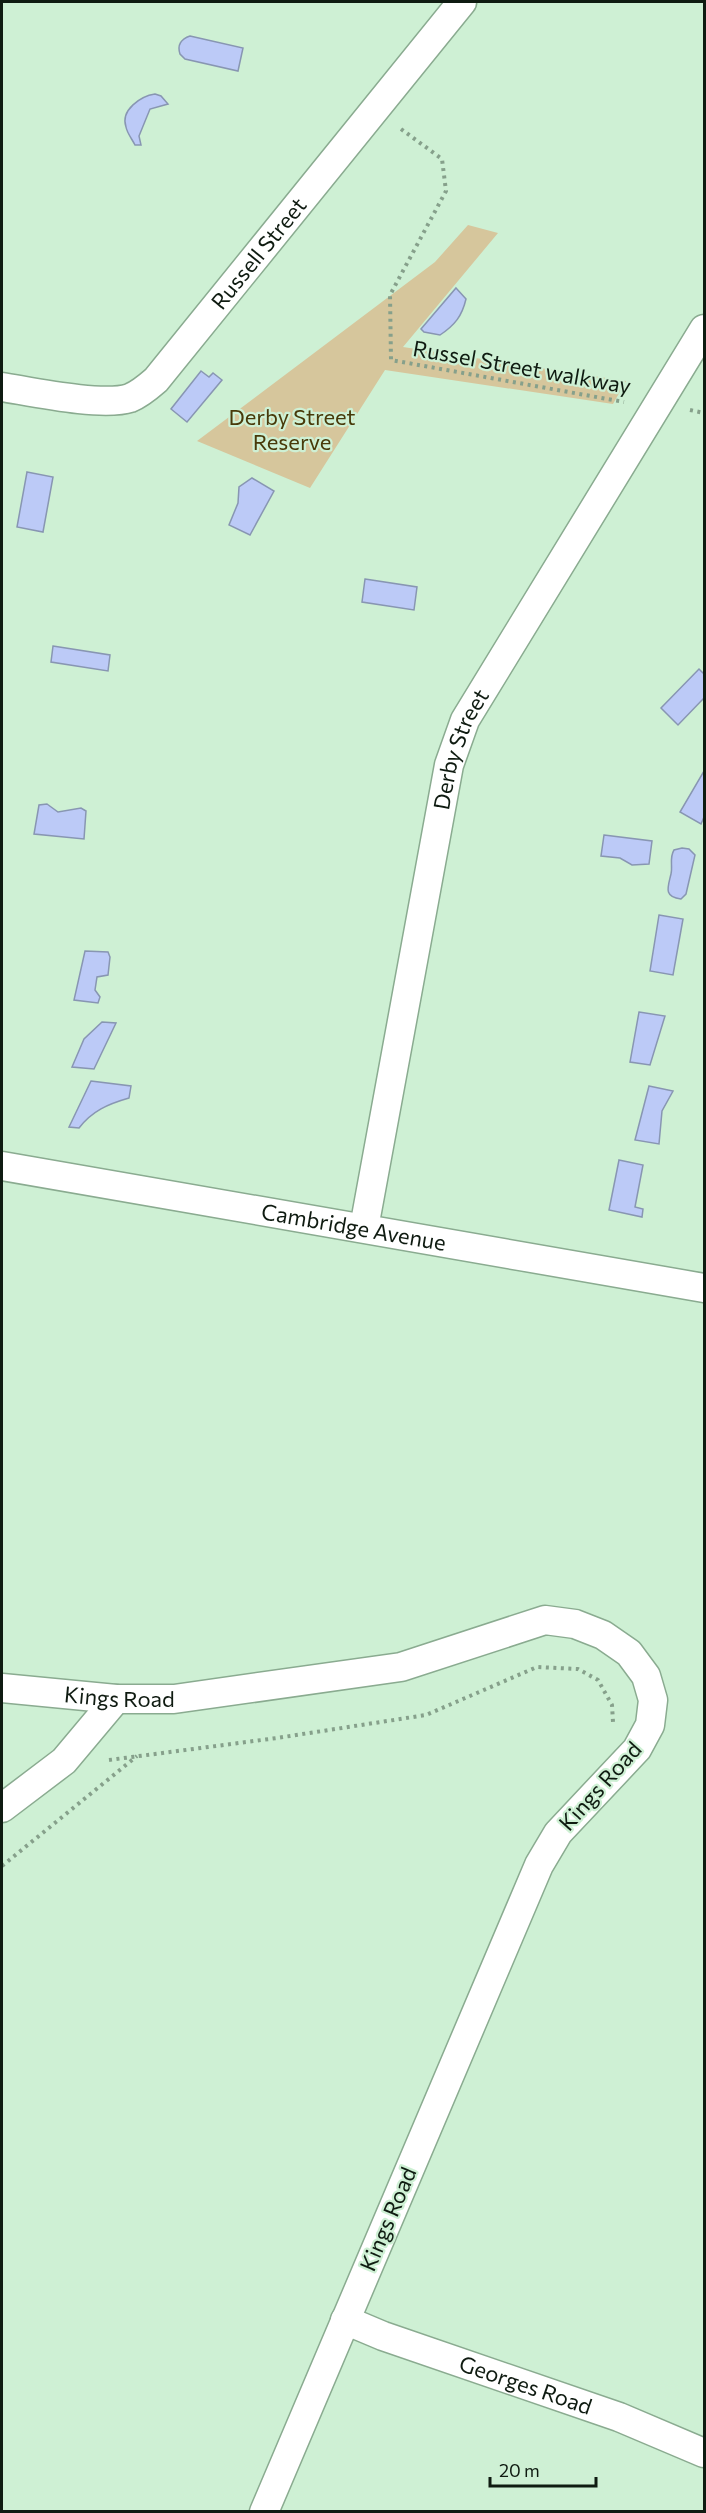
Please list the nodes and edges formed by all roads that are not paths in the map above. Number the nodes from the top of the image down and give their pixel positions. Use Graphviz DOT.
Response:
graph roads {
  1 [pos="462,2"];
  2 [pos="705,328"];
  3 [pos="2,387"];
  4 [pos="2,1166"];
  5 [pos="364,1228"];
  6 [pos="705,1288"];
  7 [pos="2,1688"];
  8 [pos="116,1699"];
  9 [pos="2,1808"];
  10 [pos="345,2320"];
  11 [pos="705,2453"];
  12 [pos="264,2511"];
  1 -- 3 [label="street, Russell Street"];
  2 -- 5 [label="street, Derby Street"];
  4 -- 5 [label="street, Cambridge Avenue"];
  5 -- 6 [label="street, Cambridge Avenue"];
  7 -- 8 [label="street, Kings Road"];
  8 -- 9 [label="street"];
  8 -- 10 [label="street, Kings Road"];
  10 -- 11 [label="street, Georges Road"];
  10 -- 12 [label="street, Kings Road"];
}
